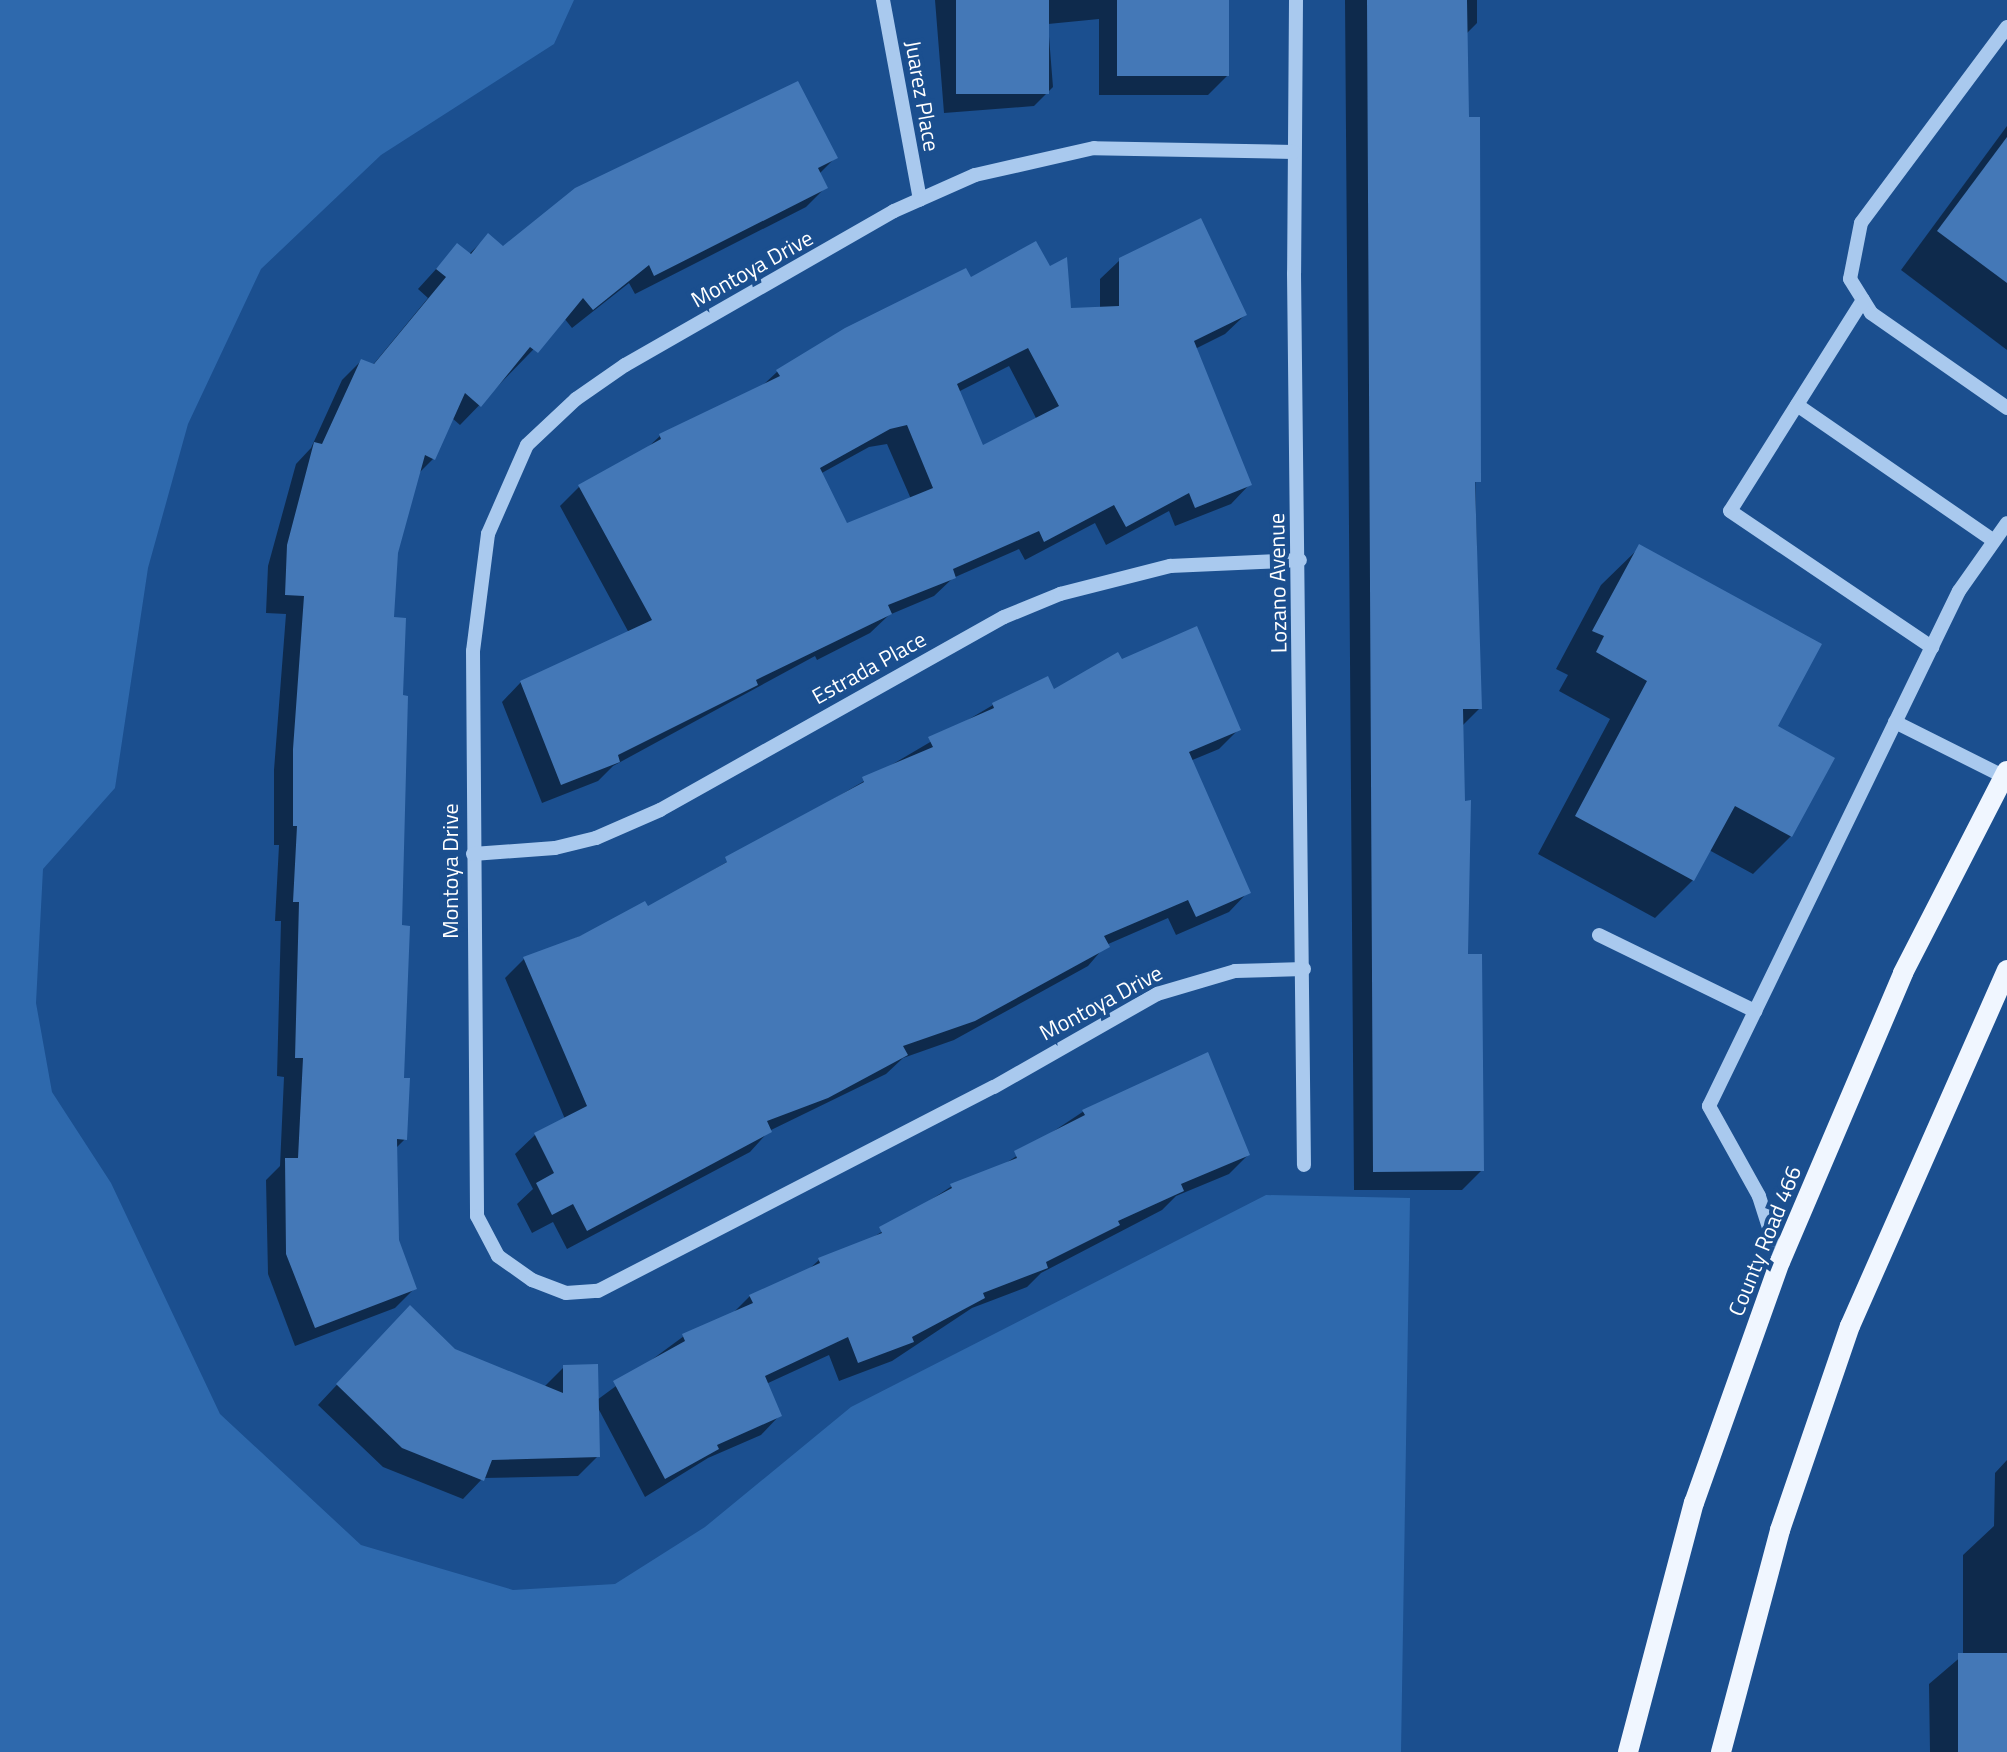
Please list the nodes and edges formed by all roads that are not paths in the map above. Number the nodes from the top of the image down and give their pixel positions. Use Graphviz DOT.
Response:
graph roads {
  1 [pos="883,0"];
  2 [pos="1296,0"];
  3 [pos="2007,27"];
  4 [pos="1294,152"];
  5 [pos="920,200"];
  6 [pos="1863,300"];
  7 [pos="1797,405"];
  8 [pos="2007,408"];
  9 [pos="2007,523"];
  10 [pos="1994,541"];
  11 [pos="1300,560"];
  12 [pos="1932,647"];
  13 [pos="1895,722"];
  14 [pos="2006,775"];
  15 [pos="473,854"];
  16 [pos="1599,935"];
  17 [pos="1304,969"];
  18 [pos="2007,970"];
  19 [pos="1755,1011"];
  20 [pos="1304,1165"];
  21 [pos="1780,1262"];
  22 [pos="1628,1752"];
  23 [pos="1721,1752"];
  1 -- 5 [label="street, Juarez Place"];
  2 -- 4 [label="street, Lozano Avenue"];
  3 -- 6 [label="street"];
  4 -- 5 [label="street, Montoya Drive"];
  4 -- 11 [label="street, Lozano Avenue"];
  5 -- 15 [label="street, Montoya Drive"];
  6 -- 7 [label="street"];
  6 -- 8 [label="street"];
  7 -- 10 [label="street"];
  7 -- 12 [label="street"];
  9 -- 10 [label="street"];
  10 -- 12 [label="street"];
  11 -- 15 [label="street, Estrada Place"];
  11 -- 17 [label="street, Lozano Avenue"];
  12 -- 13 [label="street"];
  13 -- 14 [label="street"];
  13 -- 19 [label="street"];
  14 -- 21 [label="main road, County Road 466"];
  15 -- 17 [label="street, Montoya Drive"];
  16 -- 19 [label="street"];
  17 -- 20 [label="street, Lozano Avenue"];
  18 -- 23 [label="main road"];
  19 -- 21 [label="street"];
  21 -- 22 [label="main road, County Road 466"];
}
